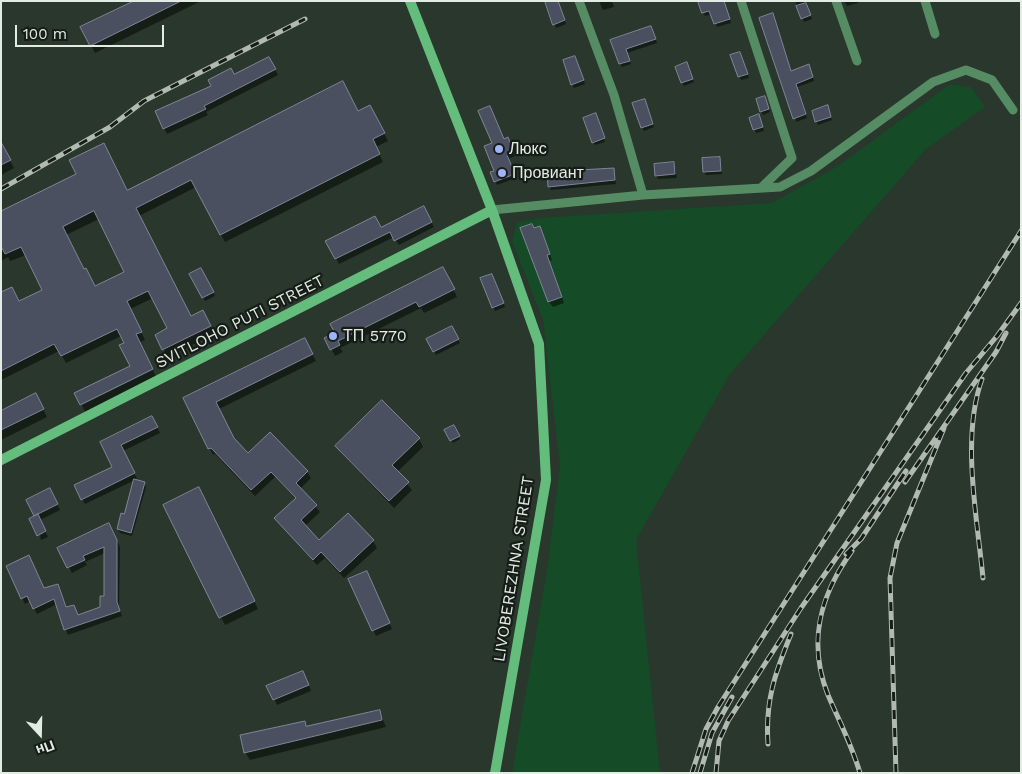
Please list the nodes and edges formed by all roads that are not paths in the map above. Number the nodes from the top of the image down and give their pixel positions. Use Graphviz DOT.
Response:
graph roads {
  1 [pos="410,1"];
  2 [pos="579,1"];
  3 [pos="741,1"];
  4 [pos="836,1"];
  5 [pos="925,1"];
  6 [pos="935,34"];
  7 [pos="857,61"];
  8 [pos="1013,110"];
  9 [pos="760,188"];
  10 [pos="643,195"];
  11 [pos="492,210"];
  12 [pos="1,460"];
  13 [pos="495,773"];
  1 -- 11 [label="main road, LIVOBEREZHNA STREET"];
  2 -- 10 [label="street"];
  3 -- 9 [label="street"];
  4 -- 7 [label="street"];
  5 -- 6 [label="street"];
  8 -- 9 [label="street"];
  9 -- 10 [label="street"];
  10 -- 11 [label="street"];
  11 -- 12 [label="main road, SVITLOHO PUTI STREET"];
  11 -- 13 [label="main road, LIVOBEREZHNA STREET"];
}
